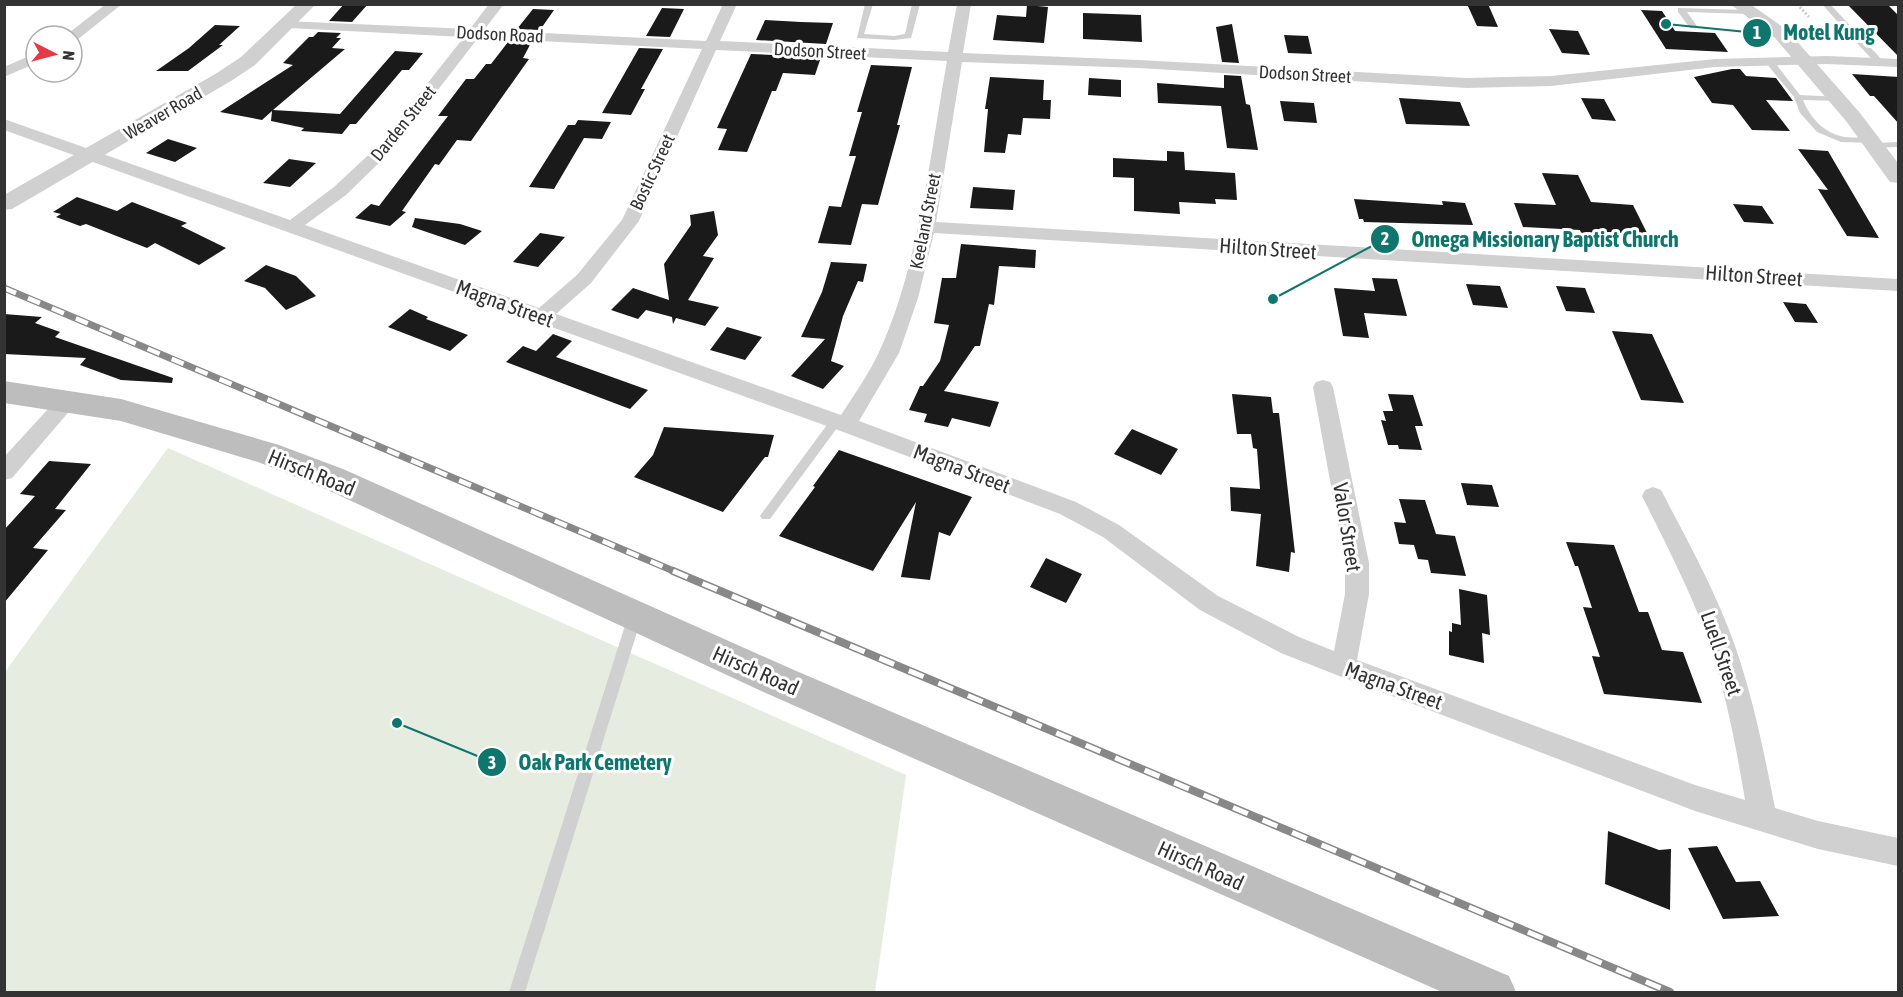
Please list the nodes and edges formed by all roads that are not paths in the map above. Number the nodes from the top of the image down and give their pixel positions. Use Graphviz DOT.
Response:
graph roads {
  1 [pos="115,4"];
  2 [pos="308,4"];
  3 [pos="497,4"];
  4 [pos="730,4"];
  5 [pos="869,4"];
  6 [pos="916,4"];
  7 [pos="964,4"];
  8 [pos="1773,4"];
  9 [pos="1825,4"];
  10 [pos="1743,8"];
  11 [pos="289,24"];
  12 [pos="1693,26"];
  13 [pos="84,28"];
  14 [pos="1781,31"];
  15 [pos="1850,31"];
  16 [pos="474,33"];
  17 [pos="885,38"];
  18 [pos="711,45"];
  19 [pos="881,54"];
  20 [pos="954,57"];
  21 [pos="1805,60"];
  22 [pos="1769,61"];
  23 [pos="24,63"];
  24 [pos="1880,63"];
  25 [pos="1899,63"];
  26 [pos="4,73"];
  27 [pos="1798,97"];
  28 [pos="1838,99"];
  29 [pos="4,124"];
  30 [pos="1873,143"];
  31 [pos="1899,145"];
  32 [pos="90,155"];
  33 [pos="1899,177"];
  34 [pos="4,204"];
  35 [pos="293,226"];
  36 [pos="926,227"];
  37 [pos="1899,285"];
  38 [pos="541,317"];
  39 [pos="1323,387"];
  40 [pos="4,392"];
  41 [pos="66,402"];
  42 [pos="841,423"];
  43 [pos="4,472"];
  44 [pos="1653,496"];
  45 [pos="766,516"];
  46 [pos="635,615"];
  47 [pos="1342,666"];
  48 [pos="1763,820"];
  49 [pos="1899,852"];
  50 [pos="517,993"];
  51 [pos="1493,993"];
  1 -- 13 [label="street"];
  2 -- 11 [label="street, Weaver Road"];
  3 -- 16 [label="street, Darden Street"];
  4 -- 18 [label="street, Bostic Street"];
  5 -- 17 [label="lane"];
  6 -- 17 [label="lane"];
  7 -- 20 [label="street, Keeland Street"];
  8 -- 14 [label="street"];
  9 -- 15 [label="lane"];
  10 -- 12 [label="lane"];
  10 -- 14 [label="street"];
  11 -- 16 [label="street, Dodson Road"];
  11 -- 32 [label="street, Weaver Road"];
  14 -- 15 [label="lane"];
  14 -- 21 [label="street"];
  15 -- 24 [label="lane"];
  16 -- 18 [label="street, Dodson Road"];
  16 -- 35 [label="street, Darden Street"];
  17 -- 19 [label="lane"];
  18 -- 19 [label="street, Dodson Street"];
  18 -- 38 [label="street, Bostic Street"];
  19 -- 20 [label="street, Dodson Street"];
  20 -- 22 [label="street, Dodson Street"];
  20 -- 36 [label="street, Keeland Street"];
  21 -- 22 [label="street, Dodson Street"];
  21 -- 24 [label="street, Dodson Street"];
  21 -- 28 [label="street"];
  22 -- 27 [label="lane"];
  23 -- 26 [label="street"];
  24 -- 25 [label="street, Dodson Street"];
  27 -- 28 [label="lane"];
  27 -- 30 [label="lane"];
  28 -- 30 [label="street"];
  29 -- 32 [label="street, Magna Street"];
  30 -- 31 [label="lane"];
  30 -- 33 [label="street"];
  32 -- 34 [label="street, Weaver Road"];
  32 -- 35 [label="street, Magna Street"];
  35 -- 38 [label="street, Magna Street"];
  36 -- 37 [label="street, Hilton Street"];
  36 -- 42 [label="street, Keeland Street"];
  38 -- 42 [label="street, Magna Street"];
  39 -- 47 [label="street, Valor Street"];
  40 -- 41 [label="main road, Hirsch Road"];
  41 -- 43 [label="street"];
  41 -- 46 [label="main road, Hirsch Road"];
  42 -- 45 [label="lane"];
  42 -- 47 [label="street, Magna Street"];
  44 -- 48 [label="street, Luell Street"];
  46 -- 50 [label="lane"];
  46 -- 51 [label="main road, Hirsch Road"];
  47 -- 48 [label="street, Magna Street"];
  48 -- 49 [label="street, Magna Street"];
}
